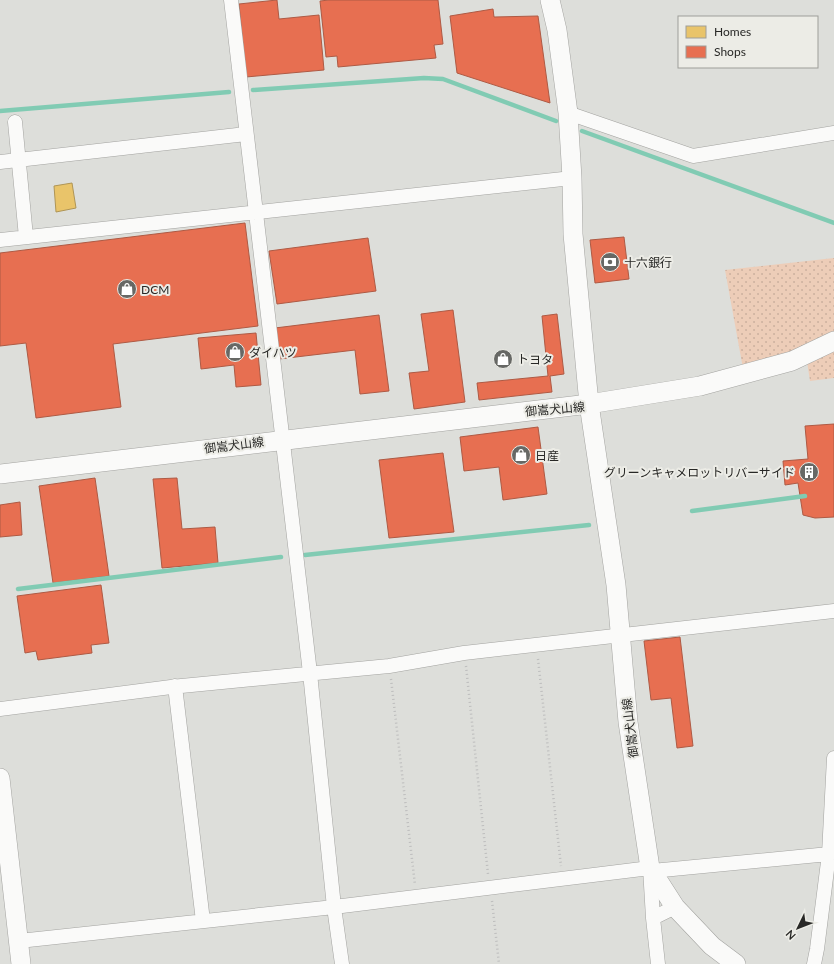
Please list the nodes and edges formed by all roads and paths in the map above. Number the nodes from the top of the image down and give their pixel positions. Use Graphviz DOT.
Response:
graph roads {
  1 [pos="231,0"];
  2 [pos="550,0"];
  3 [pos="568,113"];
  4 [pos="15,122"];
  5 [pos="834,133"];
  6 [pos="246,134"];
  7 [pos="18,160"];
  8 [pos="0,162"];
  9 [pos="572,178"];
  10 [pos="255,212"];
  11 [pos="26,237"];
  12 [pos="0,240"];
  13 [pos="834,341"];
  14 [pos="589,404"];
  15 [pos="283,439"];
  16 [pos="0,474"];
  17 [pos="834,612"];
  18 [pos="621,635"];
  19 [pos="537,645"];
  20 [pos="464,653"];
  21 [pos="390,666"];
  22 [pos="310,673"];
  23 [pos="175,686"];
  24 [pos="0,709"];
  25 [pos="834,758"];
  26 [pos="0,778"];
  27 [pos="2,812"];
  28 [pos="829,854"];
  29 [pos="651,870"];
  30 [pos="563,879"];
  31 [pos="490,888"];
  32 [pos="416,897"];
  33 [pos="334,907"];
  34 [pos="675,907"];
  35 [pos="653,918"];
  36 [pos="203,921"];
  37 [pos="19,941"];
  38 [pos="21,964"];
  39 [pos="342,964"];
  40 [pos="499,964"];
  41 [pos="658,964"];
  42 [pos="736,964"];
  43 [pos="814,964"];
  1 -- 6 [label="street"];
  2 -- 3 [label="main road"];
  3 -- 5 [label="street"];
  3 -- 9 [label="main road"];
  4 -- 7 [label="street"];
  6 -- 7 [label="street"];
  6 -- 10 [label="street"];
  7 -- 8 [label="street"];
  7 -- 11 [label="street"];
  9 -- 10 [label="street"];
  9 -- 14 [label="main road"];
  10 -- 11 [label="street"];
  10 -- 15 [label="street"];
  11 -- 12 [label="street"];
  13 -- 14 [label="main road"];
  14 -- 15 [label="main road, 御嵩犬山線"];
  14 -- 18 [label="main road, 御嵩犬山線"];
  15 -- 16 [label="main road, 御嵩犬山線"];
  15 -- 22 [label="street"];
  17 -- 18 [label="street"];
  18 -- 19 [label="street"];
  18 -- 29 [label="main road, 御嵩犬山線"];
  19 -- 20 [label="street"];
  19 -- 30 [label="path"];
  20 -- 21 [label="street"];
  20 -- 31 [label="path"];
  21 -- 22 [label="street"];
  21 -- 32 [label="path"];
  22 -- 23 [label="street"];
  22 -- 33 [label="street"];
  23 -- 24 [label="street"];
  23 -- 36 [label="street"];
  25 -- 28 [label="street"];
  26 -- 27 [label="main road"];
  27 -- 37 [label="main road"];
  28 -- 29 [label="street"];
  28 -- 43 [label="street"];
  29 -- 30 [label="street"];
  29 -- 34 [label="main road, 御嵩犬山線"];
  29 -- 35 [label="street"];
  30 -- 31 [label="street"];
  31 -- 32 [label="street"];
  31 -- 40 [label="path"];
  32 -- 33 [label="street"];
  33 -- 36 [label="street"];
  33 -- 39 [label="street"];
  34 -- 35 [label="street"];
  34 -- 42 [label="main road, 御嵩犬山線"];
  35 -- 41 [label="street"];
  36 -- 37 [label="street"];
  37 -- 38 [label="main road"];
}
